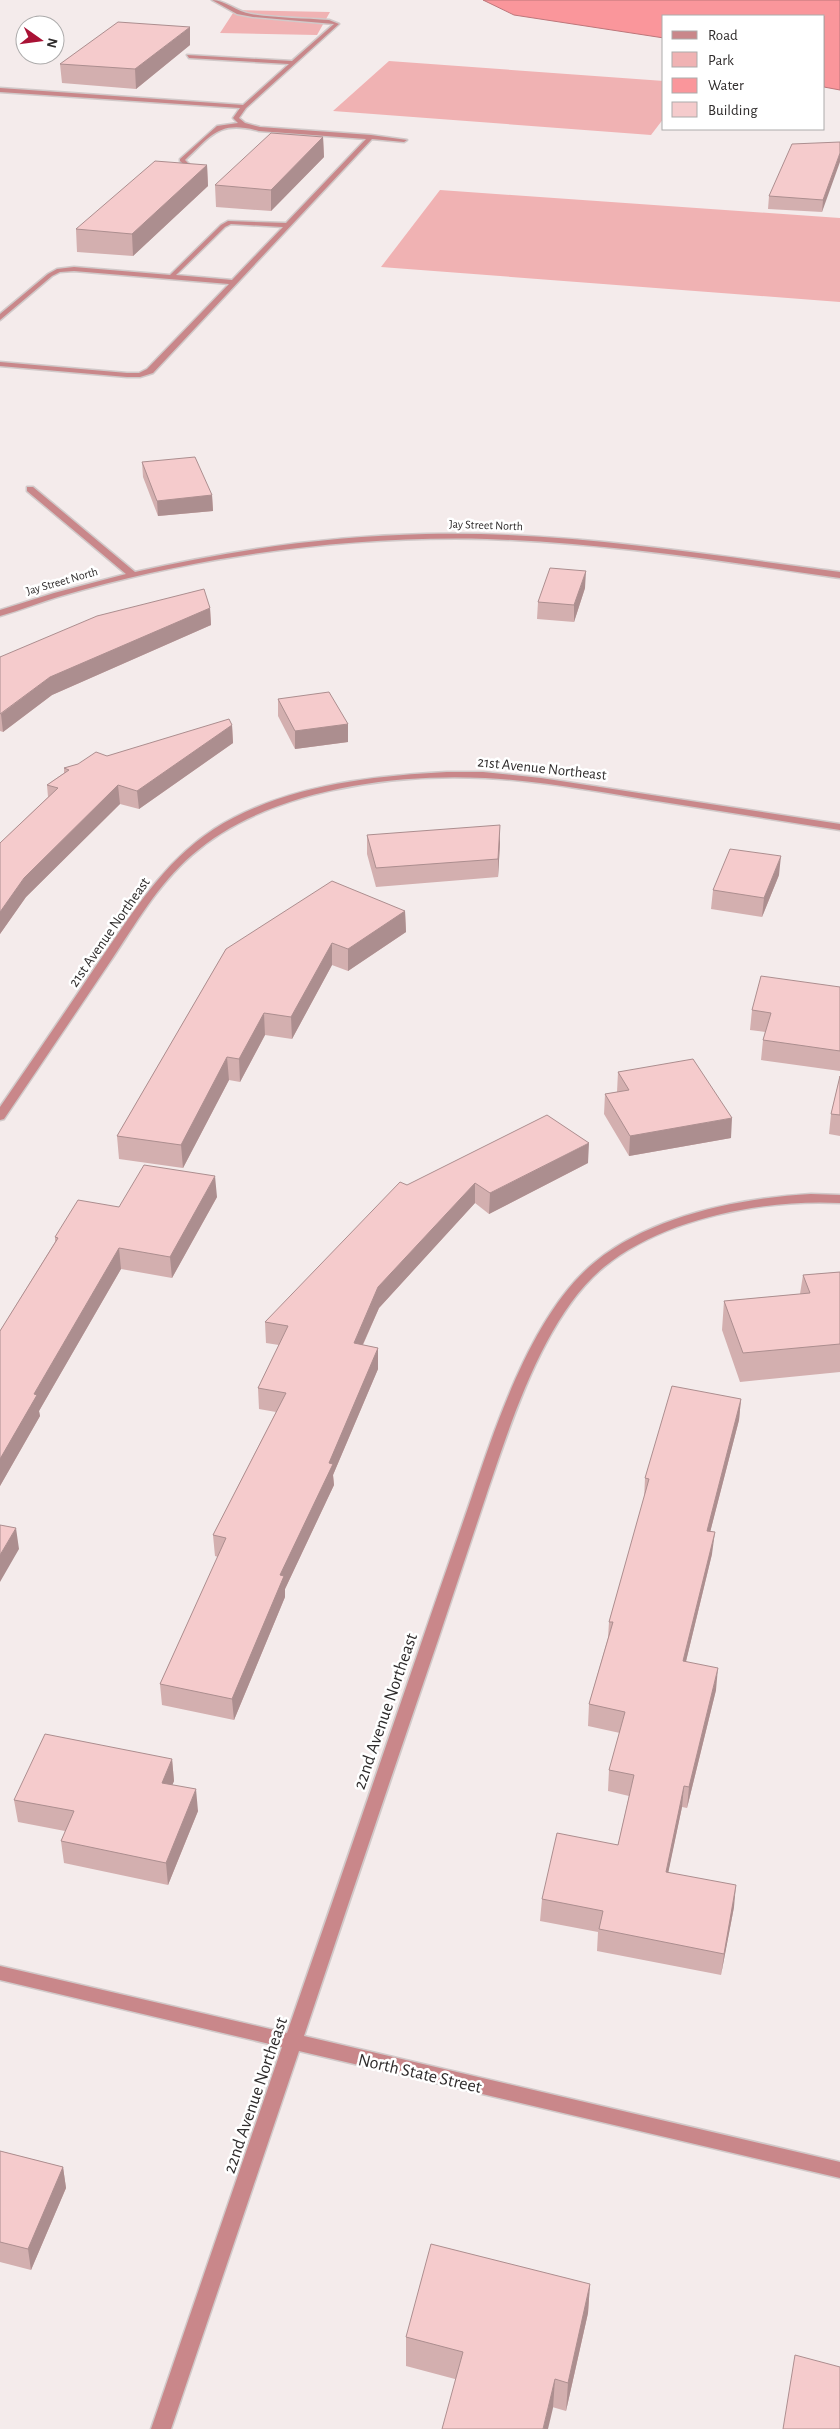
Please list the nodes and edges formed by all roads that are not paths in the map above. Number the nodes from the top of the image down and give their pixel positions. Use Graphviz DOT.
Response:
graph roads {
  1 [pos="214,0"];
  2 [pos="189,56"];
  3 [pos="294,63"];
  4 [pos="0,90"];
  5 [pos="244,107"];
  6 [pos="243,124"];
  7 [pos="371,137"];
  8 [pos="404,140"];
  9 [pos="191,169"];
  10 [pos="288,225"];
  11 [pos="172,277"];
  12 [pos="234,282"];
  13 [pos="0,318"];
  14 [pos="0,364"];
  15 [pos="30,489"];
  16 [pos="132,574"];
  17 [pos="840,575"];
  18 [pos="0,613"];
  19 [pos="840,827"];
  20 [pos="0,1116"];
  21 [pos="840,1199"];
  22 [pos="0,1973"];
  23 [pos="294,2043"];
  24 [pos="840,2170"];
  25 [pos="161,2429"];
  1 -- 3 [label="street"];
  2 -- 3 [label="street"];
  3 -- 5 [label="street"];
  4 -- 5 [label="street"];
  5 -- 6 [label="street"];
  6 -- 7 [label="street"];
  6 -- 9 [label="street"];
  7 -- 8 [label="street"];
  7 -- 10 [label="street"];
  10 -- 11 [label="street"];
  10 -- 12 [label="street"];
  11 -- 12 [label="street"];
  11 -- 13 [label="street"];
  12 -- 14 [label="street"];
  15 -- 16 [label="street, Jay Street North"];
  16 -- 17 [label="street, Jay Street North"];
  16 -- 18 [label="street, Jay Street North"];
  19 -- 20 [label="street, 21st Avenue Northeast"];
  21 -- 23 [label="street, 22nd Avenue Northeast"];
  22 -- 23 [label="street, North State Street"];
  23 -- 24 [label="street, North State Street"];
  23 -- 25 [label="street, 22nd Avenue Northeast"];
}
